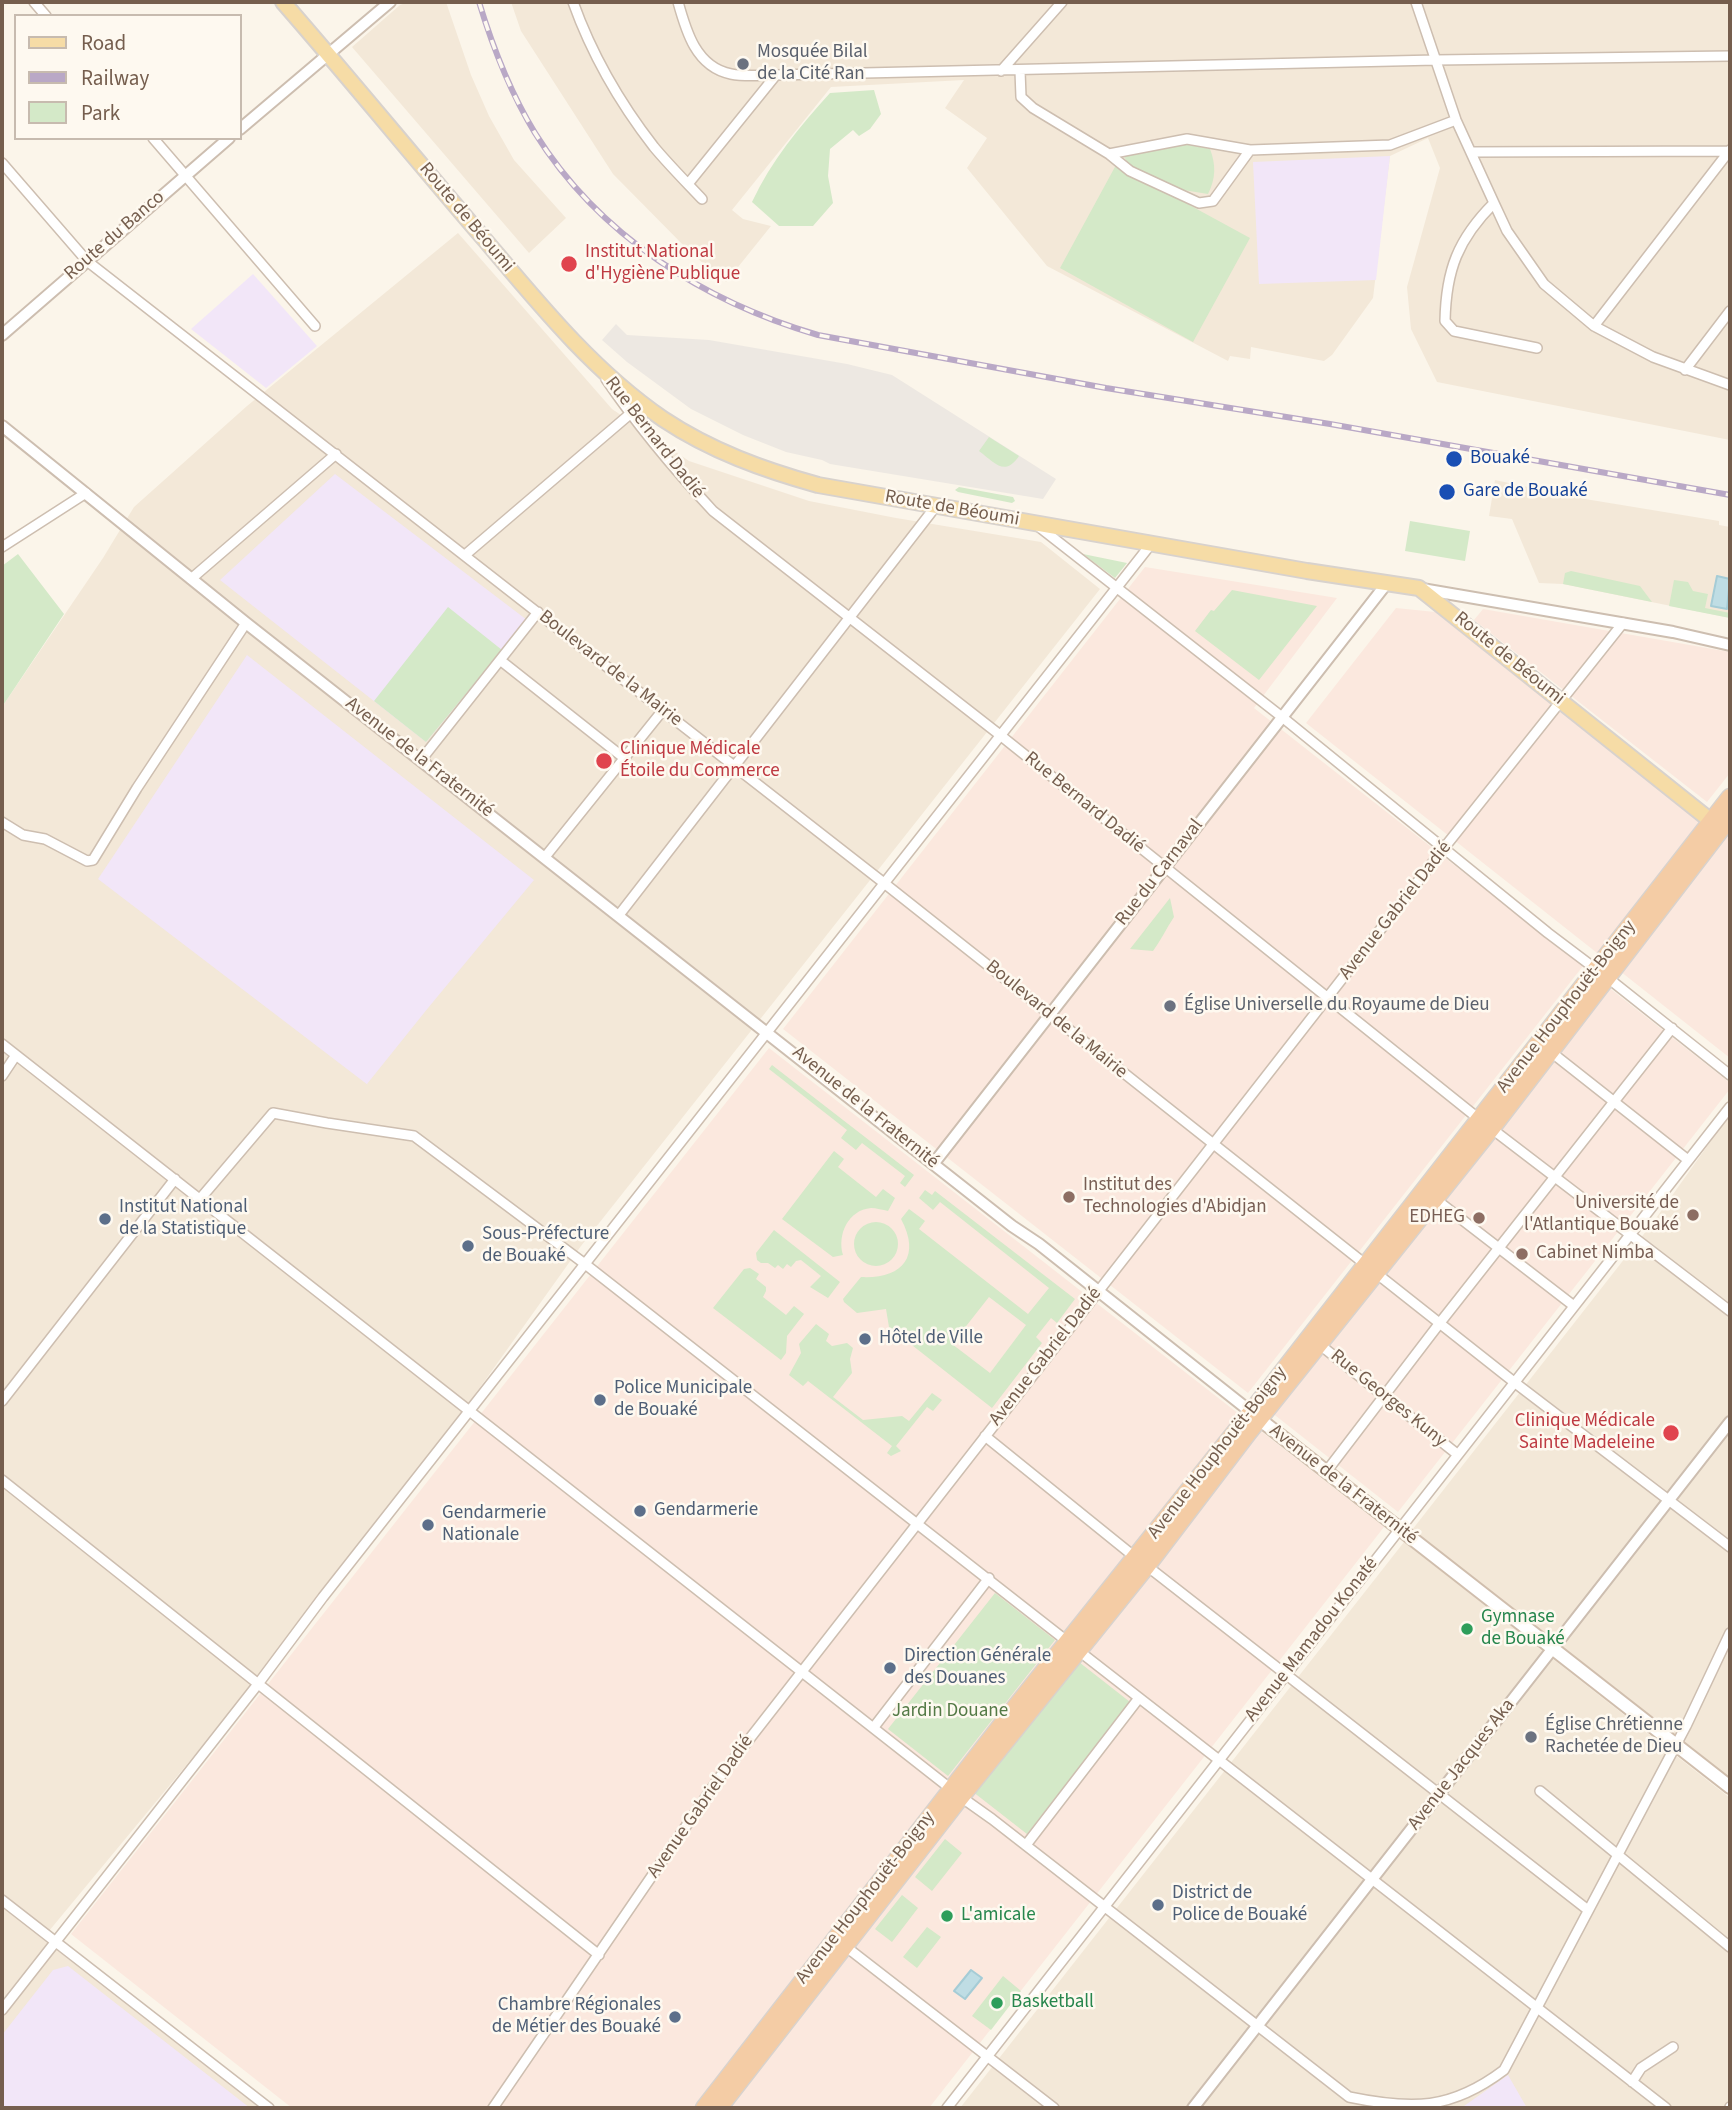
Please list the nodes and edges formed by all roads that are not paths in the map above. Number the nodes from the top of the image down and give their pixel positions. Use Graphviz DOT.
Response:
graph roads {
  1 [pos="283,2"];
  2 [pos="390,2"];
  3 [pos="573,2"];
  4 [pos="678,2"];
  5 [pos="1062,2"];
  6 [pos="1416,2"];
  7 [pos="327,53"];
  8 [pos="1730,56"];
  9 [pos="1436,60"];
  10 [pos="1001,71"];
  11 [pos="1020,71"];
  12 [pos="775,75"];
  13 [pos="1456,120"];
  14 [pos="242,127"];
  15 [pos="155,140"];
  16 [pos="227,140"];
  17 [pos="1250,150"];
  18 [pos="1729,150"];
  19 [pos="1471,152"];
  20 [pos="1109,154"];
  21 [pos="2,163"];
  22 [pos="185,176"];
  23 [pos="688,184"];
  24 [pos="702,199"];
  25 [pos="1494,203"];
  26 [pos="87,261"];
  27 [pos="1730,311"];
  28 [pos="315,326"];
  29 [pos="1594,326"];
  30 [pos="2,335"];
  31 [pos="1537,348"];
  32 [pos="600,370"];
  33 [pos="1685,370"];
  34 [pos="1730,385"];
  35 [pos="630,414"];
  36 [pos="2,426"];
  37 [pos="336,454"];
  38 [pos="86,493"];
  39 [pos="936,506"];
  40 [pos="1034,523"];
  41 [pos="1151,544"];
  42 [pos="2,547"];
  43 [pos="465,555"];
  44 [pos="191,579"];
  45 [pos="1387,583"];
  46 [pos="1116,587"];
  47 [pos="1419,588"];
  48 [pos="538,612"];
  49 [pos="850,618"];
  50 [pos="246,623"];
  51 [pos="1623,623"];
  52 [pos="1730,645"];
  53 [pos="500,660"];
  54 [pos="1561,701"];
  55 [pos="663,710"];
  56 [pos="1282,717"];
  57 [pos="1000,735"];
  58 [pos="624,758"];
  59 [pos="421,760"];
  60 [pos="735,766"];
  61 [pos="1730,797"];
  62 [pos="2,822"];
  63 [pos="1723,826"];
  64 [pos="1444,848"];
  65 [pos="545,857"];
  66 [pos="1164,867"];
  67 [pos="884,883"];
  68 [pos="620,915"];
  69 [pos="1603,974"];
  70 [pos="1329,998"];
  71 [pos="1050,1015"];
  72 [pos="1672,1028"];
  73 [pos="768,1031"];
  74 [pos="2,1044"];
  75 [pos="1550,1052"];
  76 [pos="16,1055"];
  77 [pos="1730,1075"];
  78 [pos="2,1076"];
  79 [pos="1615,1102"];
  80 [pos="1730,1107"];
  81 [pos="1485,1124"];
  82 [pos="1213,1145"];
  83 [pos="1688,1160"];
  84 [pos="934,1163"];
  85 [pos="1555,1176"];
  86 [pos="175,1179"];
  87 [pos="1434,1198"];
  88 [pos="200,1199"];
  89 [pos="1630,1235"];
  90 [pos="1499,1247"];
  91 [pos="585,1264"];
  92 [pos="1370,1269"];
  93 [pos="1097,1292"];
  94 [pos="1574,1306"];
  95 [pos="1730,1311"];
  96 [pos="1439,1324"];
  97 [pos="1319,1344"];
  98 [pos="1514,1382"];
  99 [pos="1384,1396"];
  100 [pos="2,1401"];
  101 [pos="470,1410"];
  102 [pos="1255,1416"];
  103 [pos="1730,1422"];
  104 [pos="985,1436"];
  105 [pos="1457,1454"];
  106 [pos="1326,1472"];
  107 [pos="2,1480"];
  108 [pos="1668,1501"];
  109 [pos="917,1522"];
  110 [pos="1398,1529"];
  111 [pos="1730,1546"];
  112 [pos="1141,1562"];
  113 [pos="989,1578"];
  114 [pos="1730,1633"];
  115 [pos="1073,1646"];
  116 [pos="1552,1650"];
  117 [pos="802,1670"];
  118 [pos="1286,1673"];
  119 [pos="258,1684"];
  120 [pos="1139,1698"];
  121 [pos="874,1727"];
  122 [pos="1676,1745"];
  123 [pos="1219,1759"];
  124 [pos="1730,1787"];
  125 [pos="1540,1791"];
  126 [pos="956,1793"];
  127 [pos="1439,1793"];
  128 [pos="1026,1845"];
  129 [pos="1616,1854"];
  130 [pos="1372,1879"];
  131 [pos="2,1900"];
  132 [pos="1104,1906"];
  133 [pos="1588,1910"];
  134 [pos="55,1941"];
  135 [pos="845,1946"];
  136 [pos="1730,1947"];
  137 [pos="599,1955"];
  138 [pos="1537,2008"];
  139 [pos="2,2010"];
  140 [pos="1257,2026"];
  141 [pos="1673,2047"];
  142 [pos="987,2056"];
  143 [pos="1632,2082"];
  144 [pos="269,2108"];
  145 [pos="493,2108"];
  146 [pos="704,2108"];
  147 [pos="719,2108"];
  148 [pos="947,2108"];
  149 [pos="1054,2108"];
  150 [pos="1193,2108"];
  151 [pos="1417,2108"];
  152 [pos="1666,2108"];
  1 -- 7 [label="main road, Route de Béoumi"];
  2 -- 7 [label="street"];
  3 -- 23 [label="street"];
  4 -- 12 [label="street"];
  5 -- 10 [label="street"];
  6 -- 9 [label="street"];
  7 -- 14 [label="street"];
  7 -- 32 [label="main road, Route de Béoumi"];
  8 -- 9 [label="street"];
  9 -- 11 [label="street"];
  9 -- 13 [label="street"];
  10 -- 11 [label="street"];
  10 -- 12 [label="street"];
  11 -- 20 [label="street"];
  12 -- 23 [label="street"];
  13 -- 17 [label="street"];
  13 -- 19 [label="street"];
  15 -- 22 [label="street"];
  16 -- 22 [label="street, Route du Banco"];
  17 -- 20 [label="street"];
  17 -- 20 [label="street"];
  18 -- 19 [label="street"];
  18 -- 29 [label="street"];
  19 -- 25 [label="street"];
  21 -- 26 [label="street, Boulevard de la Mairie"];
  22 -- 26 [label="street, Route du Banco"];
  22 -- 28 [label="street"];
  23 -- 24 [label="street"];
  25 -- 29 [label="street"];
  25 -- 31 [label="street"];
  26 -- 30 [label="street, Route du Banco"];
  26 -- 37 [label="street, Boulevard de la Mairie"];
  27 -- 33 [label="street"];
  29 -- 33 [label="street"];
  32 -- 35 [label="street, Rue Bernard Dadié"];
  32 -- 39 [label="main road, Route de Béoumi"];
  33 -- 34 [label="street"];
  35 -- 43 [label="street"];
  35 -- 49 [label="street, Rue Bernard Dadié"];
  36 -- 38 [label="street, Avenue de la Fraternité"];
  37 -- 43 [label="street, Boulevard de la Mairie"];
  37 -- 44 [label="street"];
  38 -- 42 [label="street"];
  38 -- 44 [label="street, Avenue de la Fraternité"];
  39 -- 40 [label="main road, Route de Béoumi"];
  39 -- 49 [label="street"];
  40 -- 41 [label="main road, Route de Béoumi"];
  40 -- 46 [label="street"];
  41 -- 45 [label="main road, Route de Béoumi"];
  41 -- 46 [label="street"];
  43 -- 48 [label="street, Boulevard de la Mairie"];
  44 -- 50 [label="street, Avenue de la Fraternité"];
  45 -- 47 [label="main road, Route de Béoumi"];
  45 -- 56 [label="street, Rue du Carnaval"];
  46 -- 56 [label="street"];
  46 -- 57 [label="street"];
  47 -- 51 [label="street"];
  47 -- 54 [label="main road, Route de Béoumi"];
  48 -- 53 [label="street"];
  48 -- 55 [label="street, Boulevard de la Mairie"];
  49 -- 57 [label="street, Rue Bernard Dadié"];
  49 -- 60 [label="street"];
  50 -- 59 [label="street, Avenue de la Fraternité"];
  50 -- 62 [label="street"];
  51 -- 52 [label="street"];
  51 -- 54 [label="street, Avenue Gabriel Dadié"];
  53 -- 58 [label="street"];
  53 -- 59 [label="street"];
  54 -- 63 [label="main road, Route de Béoumi"];
  54 -- 64 [label="street, Avenue Gabriel Dadié"];
  55 -- 58 [label="street"];
  55 -- 60 [label="street, Boulevard de la Mairie"];
  56 -- 64 [label="street"];
  56 -- 66 [label="street, Rue du Carnaval"];
  57 -- 66 [label="street, Rue Bernard Dadié"];
  57 -- 67 [label="street"];
  58 -- 65 [label="street"];
  59 -- 65 [label="street, Avenue de la Fraternité"];
  60 -- 67 [label="street, Boulevard de la Mairie"];
  60 -- 68 [label="street"];
  61 -- 63 [label="highway, Avenue Houphouët-Boigny"];
  63 -- 69 [label="highway, Avenue Houphouët-Boigny"];
  64 -- 69 [label="street"];
  64 -- 70 [label="street, Avenue Gabriel Dadié"];
  65 -- 68 [label="street, Avenue de la Fraternité"];
  66 -- 70 [label="street, Rue Bernard Dadié"];
  66 -- 71 [label="street, Rue du Carnaval"];
  67 -- 71 [label="street, Boulevard de la Mairie"];
  67 -- 73 [label="street"];
  68 -- 73 [label="street, Avenue de la Fraternité"];
  69 -- 72 [label="street"];
  69 -- 75 [label="highway, Avenue Houphouët-Boigny"];
  69 -- 81 [label="highway, Avenue Houphouët-Boigny"];
  70 -- 81 [label="street, Rue Bernard Dadié"];
  70 -- 82 [label="street, Avenue Gabriel Dadié"];
  71 -- 82 [label="street, Boulevard de la Mairie"];
  71 -- 84 [label="street, Rue du Carnaval"];
  72 -- 77 [label="street"];
  72 -- 79 [label="street"];
  73 -- 84 [label="street, Avenue de la Fraternité"];
  73 -- 91 [label="street"];
  74 -- 76 [label="street"];
  75 -- 79 [label="street"];
  75 -- 81 [label="highway, Avenue Houphouët-Boigny"];
  76 -- 78 [label="street"];
  76 -- 86 [label="street"];
  79 -- 83 [label="street"];
  79 -- 85 [label="street"];
  80 -- 83 [label="street, Avenue Mamadou Konaté"];
  81 -- 85 [label="street, Rue Bernard Dadié"];
  81 -- 87 [label="highway, Avenue Houphouët-Boigny"];
  81 -- 92 [label="highway, Avenue Houphouët-Boigny"];
  82 -- 92 [label="street, Boulevard de la Mairie"];
  82 -- 93 [label="street, Avenue Gabriel Dadié"];
  83 -- 89 [label="street, Avenue Mamadou Konaté"];
  84 -- 93 [label="street, Avenue de la Fraternité"];
  85 -- 89 [label="street, Rue Bernard Dadié"];
  85 -- 90 [label="street"];
  86 -- 88 [label="street"];
  86 -- 100 [label="street"];
  87 -- 90 [label="street"];
  87 -- 92 [label="highway, Avenue Houphouët-Boigny"];
  88 -- 91 [label="street"];
  88 -- 101 [label="street"];
  89 -- 94 [label="street, Avenue Mamadou Konaté"];
  89 -- 95 [label="street, Rue Bernard Dadié"];
  90 -- 94 [label="street"];
  90 -- 96 [label="street"];
  91 -- 101 [label="street"];
  91 -- 109 [label="street"];
  92 -- 96 [label="street, Boulevard de la Mairie"];
  92 -- 97 [label="highway, Avenue Houphouët-Boigny"];
  92 -- 102 [label="highway, Avenue Houphouët-Boigny"];
  93 -- 102 [label="street, Avenue de la Fraternité"];
  93 -- 104 [label="street, Avenue Gabriel Dadié"];
  94 -- 98 [label="street, Avenue Mamadou Konaté"];
  96 -- 98 [label="street, Boulevard de la Mairie"];
  96 -- 99 [label="street"];
  97 -- 99 [label="street, Rue Georges Kuny"];
  97 -- 102 [label="highway, Avenue Houphouët-Boigny"];
  98 -- 105 [label="street, Avenue Mamadou Konaté"];
  98 -- 108 [label="street, Boulevard de la Mairie"];
  99 -- 105 [label="street, Rue Georges Kuny"];
  99 -- 106 [label="street"];
  101 -- 117 [label="street"];
  101 -- 119 [label="street"];
  102 -- 106 [label="main road, Avenue de la Fraternité"];
  102 -- 112 [label="highway, Avenue Houphouët-Boigny"];
  103 -- 108 [label="street, Avenue Jacques Aka"];
  104 -- 109 [label="street, Avenue Gabriel Dadié"];
  104 -- 112 [label="street"];
  105 -- 110 [label="street, Avenue Mamadou Konaté"];
  106 -- 110 [label="main road, Avenue de la Fraternité"];
  107 -- 119 [label="street"];
  108 -- 111 [label="street, Boulevard de la Mairie"];
  108 -- 116 [label="street, Avenue Jacques Aka"];
  109 -- 113 [label="street"];
  109 -- 117 [label="street, Avenue Gabriel Dadié"];
  110 -- 116 [label="main road, Avenue de la Fraternité"];
  110 -- 118 [label="street, Avenue Mamadou Konaté"];
  112 -- 115 [label="highway, Avenue Houphouët-Boigny"];
  112 -- 118 [label="street"];
  113 -- 115 [label="street"];
  113 -- 121 [label="street"];
  114 -- 122 [label="street"];
  115 -- 120 [label="street"];
  115 -- 126 [label="highway, Avenue Houphouët-Boigny"];
  116 -- 122 [label="main road, Avenue de la Fraternité"];
  116 -- 127 [label="street, Avenue Jacques Aka"];
  117 -- 121 [label="street"];
  117 -- 137 [label="street, Avenue Gabriel Dadié"];
  118 -- 123 [label="street, Avenue Mamadou Konaté"];
  118 -- 127 [label="street"];
  119 -- 134 [label="street"];
  119 -- 137 [label="street"];
  120 -- 123 [label="street"];
  120 -- 128 [label="street"];
  121 -- 126 [label="street"];
  122 -- 124 [label="main road, Avenue de la Fraternité"];
  122 -- 129 [label="street"];
  123 -- 130 [label="street"];
  123 -- 132 [label="street, Avenue Mamadou Konaté"];
  125 -- 129 [label="street"];
  126 -- 128 [label="street"];
  126 -- 135 [label="highway, Avenue Houphouët-Boigny"];
  126 -- 146 [label="highway, Avenue Houphouët-Boigny"];
  127 -- 130 [label="street, Avenue Jacques Aka"];
  127 -- 133 [label="street"];
  128 -- 132 [label="street"];
  129 -- 133 [label="street"];
  129 -- 136 [label="street"];
  130 -- 138 [label="street"];
  130 -- 140 [label="street, Avenue Jacques Aka"];
  131 -- 134 [label="street"];
  132 -- 140 [label="street"];
  132 -- 142 [label="street, Avenue Mamadou Konaté"];
  133 -- 138 [label="street"];
  134 -- 139 [label="street"];
  134 -- 144 [label="street"];
  135 -- 142 [label="street"];
  135 -- 147 [label="highway, Avenue Houphouët-Boigny"];
  137 -- 145 [label="street, Avenue Gabriel Dadié"];
  138 -- 143 [label="street"];
  138 -- 151 [label="street"];
  140 -- 150 [label="street, Avenue Jacques Aka"];
  140 -- 151 [label="street"];
  141 -- 143 [label="street"];
  142 -- 148 [label="street, Avenue Mamadou Konaté"];
  142 -- 149 [label="street"];
  143 -- 152 [label="street"];
}
